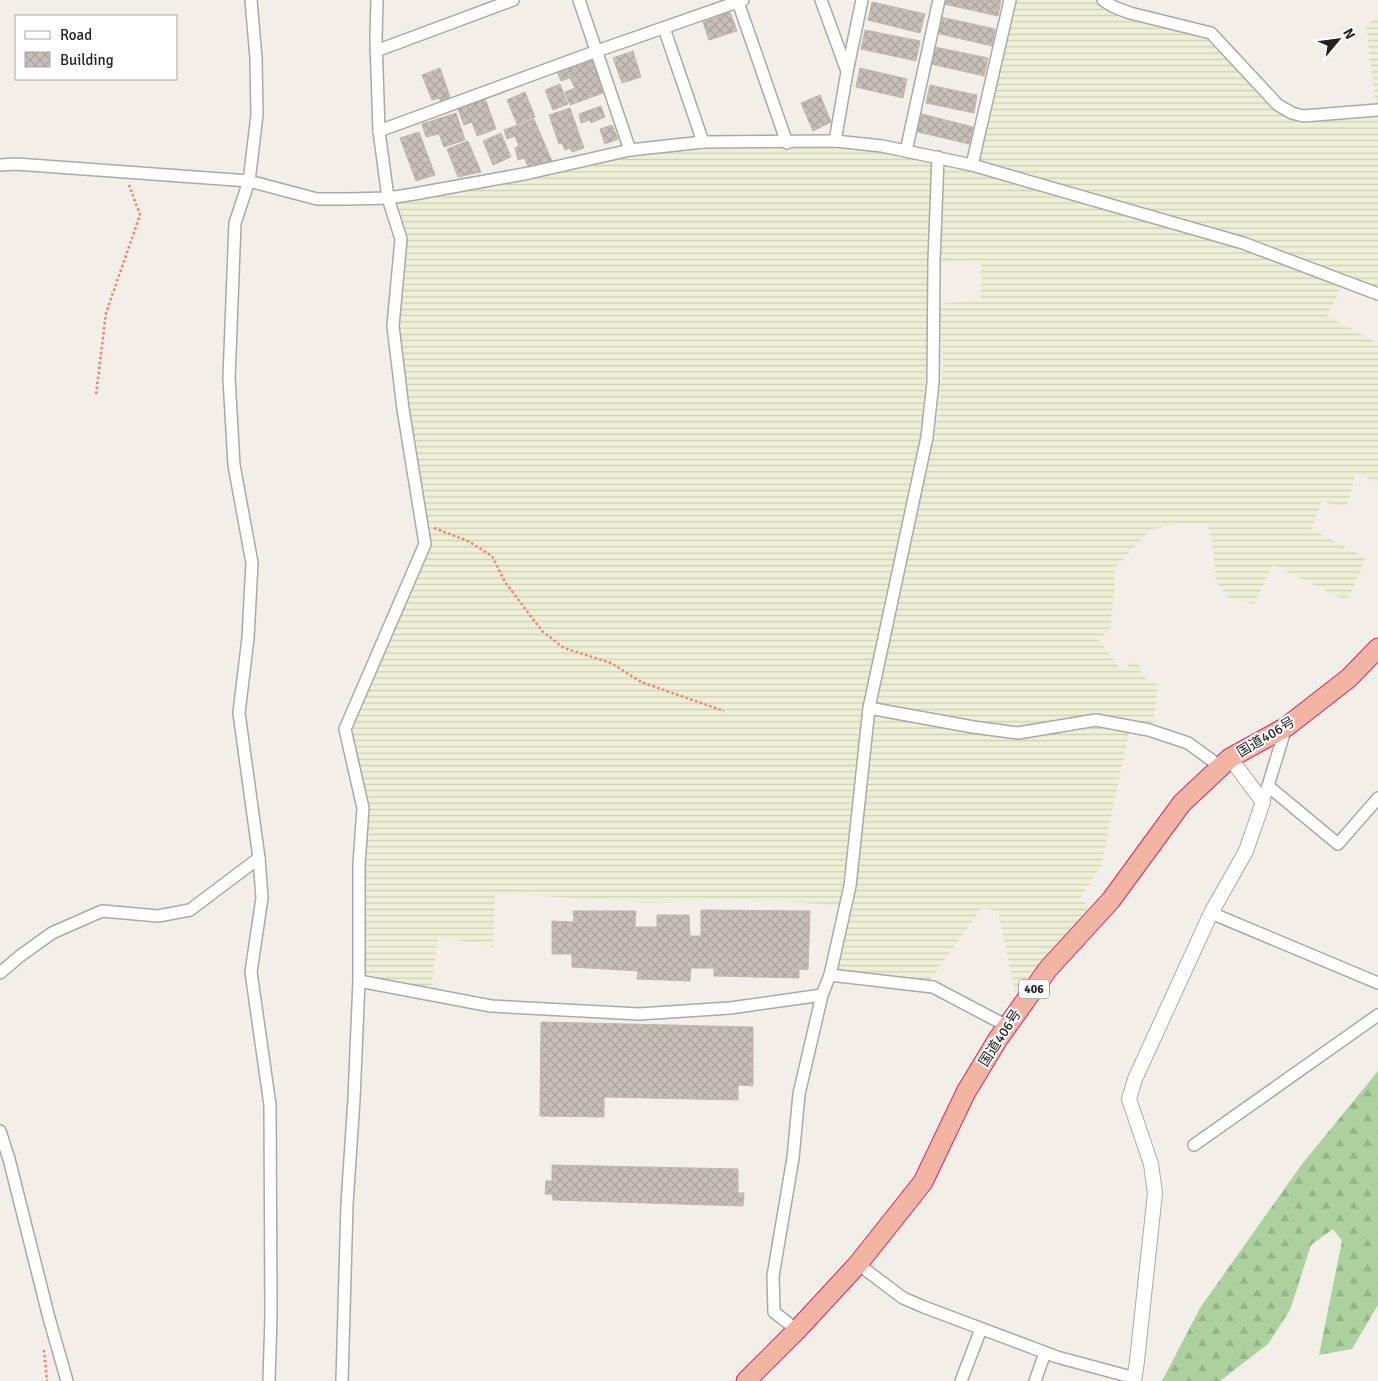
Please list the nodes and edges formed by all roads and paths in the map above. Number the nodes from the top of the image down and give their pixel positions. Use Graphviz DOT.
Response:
graph roads {
  1 [pos="251,0"];
  2 [pos="377,0"];
  3 [pos="514,0"];
  4 [pos="579,0"];
  5 [pos="821,0"];
  6 [pos="862,0"];
  7 [pos="939,0"];
  8 [pos="1010,0"];
  9 [pos="1103,0"];
  10 [pos="741,1"];
  11 [pos="664,28"];
  12 [pos="376,51"];
  13 [pos="597,51"];
  14 [pos="847,72"];
  15 [pos="1378,110"];
  16 [pos="379,131"];
  17 [pos="835,141"];
  18 [pos="703,142"];
  19 [pos="787,142"];
  20 [pos="630,150"];
  21 [pos="906,151"];
  22 [pos="938,157"];
  23 [pos="0,165"];
  24 [pos="972,165"];
  25 [pos="124,172"];
  26 [pos="249,181"];
  27 [pos="388,198"];
  28 [pos="1378,294"];
  29 [pos="96,394"];
  30 [pos="421,523"];
  31 [pos="1378,648"];
  32 [pos="869,708"];
  33 [pos="724,712"];
  34 [pos="1286,727"];
  35 [pos="1226,763"];
  36 [pos="1268,786"];
  37 [pos="1378,798"];
  38 [pos="1263,802"];
  39 [pos="259,858"];
  40 [pos="1212,913"];
  41 [pos="0,973"];
  42 [pos="830,976"];
  43 [pos="359,981"];
  44 [pos="1378,983"];
  45 [pos="822,996"];
  46 [pos="1378,1015"];
  47 [pos="1007,1026"];
  48 [pos="0,1131"];
  49 [pos="1194,1145"];
  50 [pos="858,1264"];
  51 [pos="981,1329"];
  52 [pos="796,1330"];
  53 [pos="1046,1353"];
  54 [pos="1134,1379"];
  55 [pos="67,1381"];
  56 [pos="270,1381"];
  57 [pos="342,1381"];
  58 [pos="746,1381"];
  59 [pos="961,1381"];
  60 [pos="1035,1381"];
  1 -- 26 [label="street"];
  2 -- 12 [label="street"];
  3 -- 12 [label="street"];
  4 -- 13 [label="street"];
  5 -- 14 [label="street"];
  6 -- 14 [label="street"];
  7 -- 21 [label="street"];
  8 -- 24 [label="street"];
  9 -- 15 [label="street"];
  10 -- 11 [label="street"];
  10 -- 19 [label="street"];
  11 -- 13 [label="street"];
  11 -- 18 [label="street"];
  12 -- 16 [label="street"];
  13 -- 16 [label="street"];
  13 -- 20 [label="street"];
  14 -- 17 [label="street"];
  16 -- 27 [label="street"];
  17 -- 19 [label="street"];
  17 -- 21 [label="street"];
  18 -- 19 [label="street"];
  18 -- 20 [label="street"];
  20 -- 27 [label="street"];
  21 -- 22 [label="street"];
  22 -- 24 [label="street"];
  22 -- 32 [label="street"];
  23 -- 25 [label="street"];
  24 -- 28 [label="street"];
  25 -- 26 [label="street"];
  25 -- 29 [label="path"];
  26 -- 27 [label="street"];
  26 -- 39 [label="street"];
  27 -- 30 [label="street"];
  30 -- 33 [label="path"];
  30 -- 43 [label="street"];
  31 -- 34 [label="highway, 国道406号 / 406"];
  32 -- 35 [label="street"];
  32 -- 42 [label="street"];
  34 -- 35 [label="highway, 国道406号 / 406"];
  34 -- 36 [label="street"];
  35 -- 38 [label="street"];
  35 -- 47 [label="highway, 国道406号 / 406"];
  36 -- 37 [label="street"];
  36 -- 38 [label="street"];
  38 -- 40 [label="street"];
  39 -- 41 [label="street"];
  39 -- 56 [label="street"];
  40 -- 44 [label="street"];
  40 -- 54 [label="street"];
  42 -- 45 [label="street"];
  42 -- 47 [label="street"];
  43 -- 45 [label="street"];
  43 -- 57 [label="street"];
  45 -- 52 [label="street"];
  46 -- 49 [label="street"];
  47 -- 50 [label="highway, 国道406号 / 406"];
  48 -- 55 [label="street"];
  50 -- 51 [label="street"];
  50 -- 52 [label="highway, 国道406号 / 406"];
  51 -- 53 [label="street"];
  51 -- 59 [label="street"];
  52 -- 58 [label="highway, 国道406号 / 406"];
  53 -- 54 [label="street"];
  53 -- 60 [label="street"];
}
